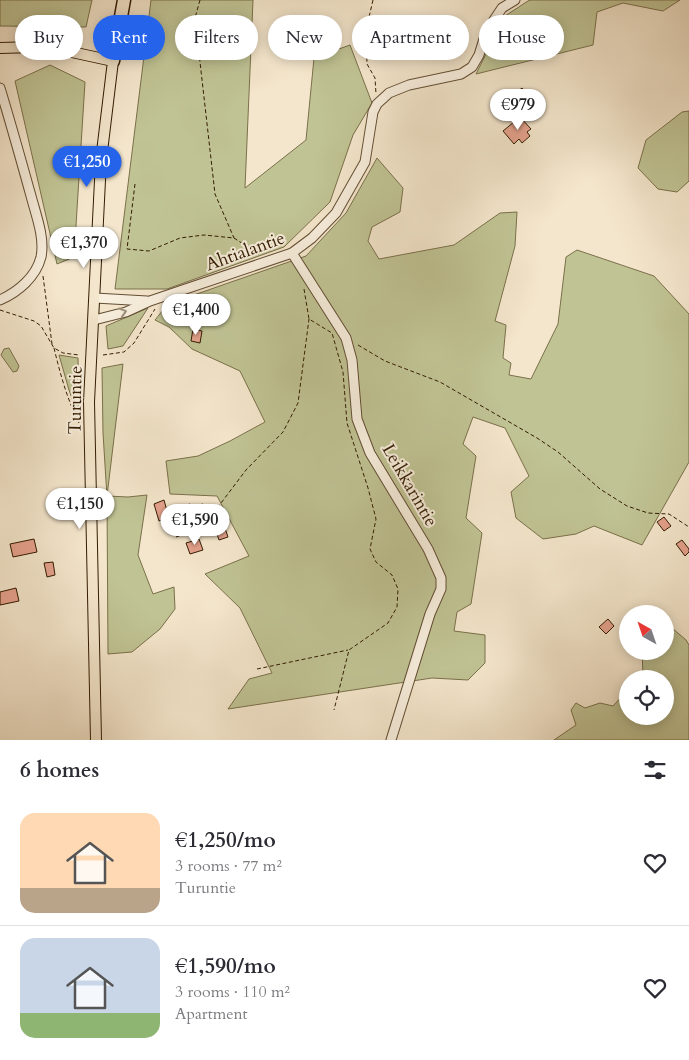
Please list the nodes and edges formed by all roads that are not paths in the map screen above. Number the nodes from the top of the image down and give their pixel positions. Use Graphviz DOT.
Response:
graph roads {
  1 [pos="124,0"];
  2 [pos="515,0"];
  3 [pos="0,48"];
  4 [pos="113,61"];
  5 [pos="0,88"];
  6 [pos="292,253"];
  7 [pos="95,298"];
  8 [pos="0,300"];
  9 [pos="150,301"];
  10 [pos="94,320"];
  11 [pos="96,740"];
  12 [pos="390,740"];
  1 -- 4 [label="highway"];
  2 -- 6 [label="street, Ahtialantie"];
  3 -- 4 [label="main road"];
  4 -- 7 [label="main road, Turuntie"];
  5 -- 8 [label="street"];
  6 -- 9 [label="street, Ahtialantie"];
  6 -- 12 [label="street, Leikkarintie"];
  7 -- 9 [label="street, Ahtialantie"];
  7 -- 10 [label="main road, Turuntie"];
  10 -- 9 [label="street, Ahtialantie, one-way"];
  10 -- 11 [label="main road, Turuntie"];
}
